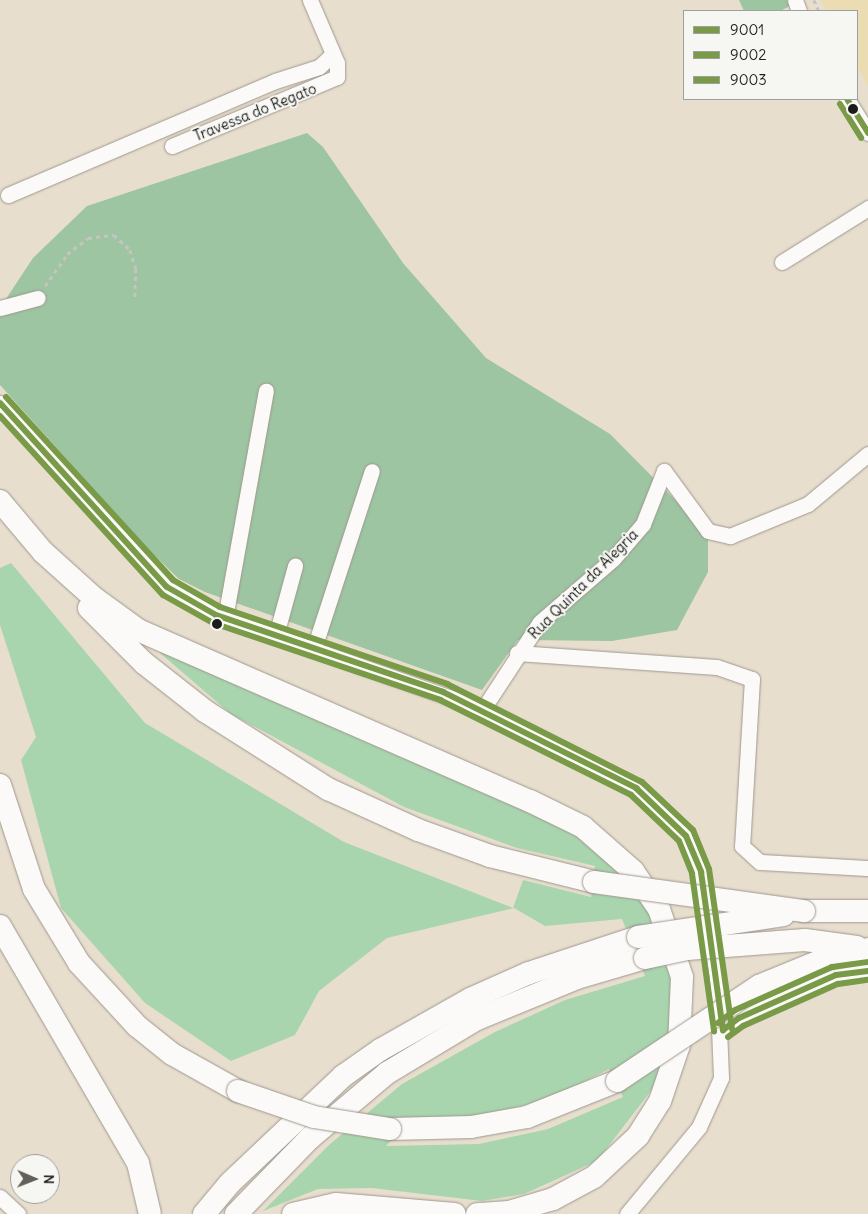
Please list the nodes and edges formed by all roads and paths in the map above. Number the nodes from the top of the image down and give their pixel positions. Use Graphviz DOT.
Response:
graph roads {
  1 [pos="310,0"];
  2 [pos="333,54"];
  3 [pos="848,100"];
  4 [pos="868,133"];
  5 [pos="172,146"];
  6 [pos="8,196"];
  7 [pos="868,208"];
  8 [pos="782,262"];
  9 [pos="38,298"];
  10 [pos="135,299"];
  11 [pos="0,308"];
  12 [pos="266,391"];
  13 [pos="0,403"];
  14 [pos="868,454"];
  15 [pos="372,471"];
  16 [pos="0,501"];
  17 [pos="43,552"];
  18 [pos="295,566"];
  19 [pos="225,618"];
  20 [pos="276,635"];
  21 [pos="314,648"];
  22 [pos="517,653"];
  23 [pos="483,709"];
  24 [pos="0,785"];
  25 [pos="868,868"];
  26 [pos="804,911"];
  27 [pos="868,911"];
  28 [pos="0,926"];
  29 [pos="868,948"];
  30 [pos="868,971"];
  31 [pos="722,1030"];
  32 [pos="0,1197"];
  33 [pos="18,1214"];
  34 [pos="150,1214"];
  35 [pos="204,1214"];
  36 [pos="236,1214"];
  37 [pos="293,1214"];
  38 [pos="455,1214"];
  39 [pos="478,1214"];
  40 [pos="627,1214"];
  1 -- 2 [label="street"];
  2 -- 5 [label="street, Travessa do Regato"];
  2 -- 6 [label="street"];
  3 -- 4 [label="street"];
  7 -- 8 [label="street"];
  9 -- 10 [label="path"];
  9 -- 11 [label="street"];
  12 -- 19 [label="street"];
  13 -- 19 [label="street"];
  14 -- 22 [label="street, Rua Quinta da Alegria"];
  15 -- 21 [label="street"];
  16 -- 17 [label="highway"];
  17 -- 26 [label="highway, bridge"];
  17 -- 39 [label="highway"];
  18 -- 20 [label="street"];
  19 -- 20 [label="street"];
  20 -- 21 [label="street"];
  21 -- 23 [label="street"];
  22 -- 23 [label="street, Rua Quinta da Alegria"];
  22 -- 25 [label="street"];
  23 -- 31 [label="street"];
  24 -- 29 [label="highway, bridge"];
  26 -- 27 [label="highway"];
  26 -- 35 [label="highway, bridge"];
  28 -- 34 [label="highway"];
  29 -- 36 [label="highway, bridge"];
  30 -- 31 [label="street"];
  31 -- 40 [label="street"];
  32 -- 33 [label="street"];
  37 -- 38 [label="highway"];
}
